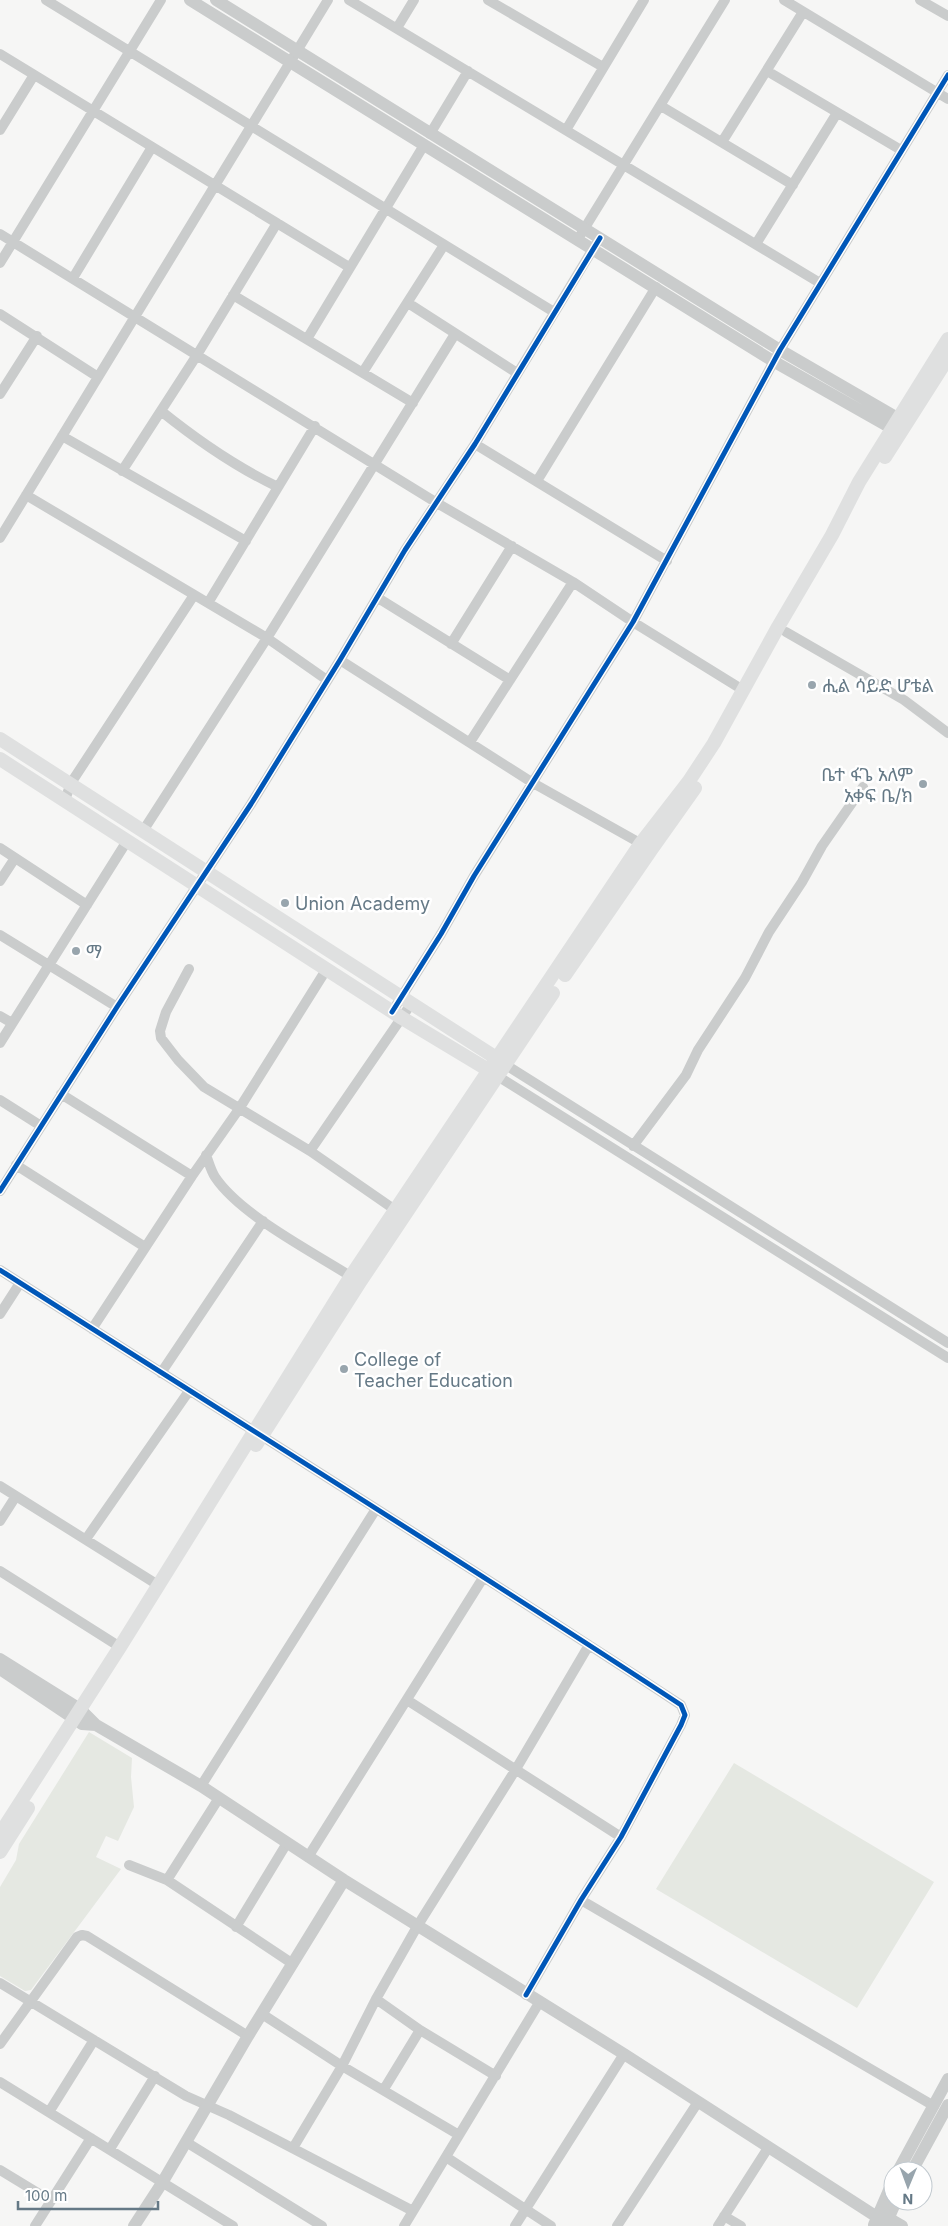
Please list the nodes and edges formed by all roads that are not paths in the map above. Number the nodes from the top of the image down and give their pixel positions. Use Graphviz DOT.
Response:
graph roads {
  1 [pos="46,0"];
  2 [pos="161,0"];
  3 [pos="190,0"];
  4 [pos="217,0"];
  5 [pos="328,0"];
  6 [pos="349,0"];
  7 [pos="414,0"];
  8 [pos="488,0"];
  9 [pos="644,0"];
  10 [pos="725,0"];
  11 [pos="784,0"];
  12 [pos="920,0"];
  13 [pos="210,12"];
  14 [pos="804,12"];
  15 [pos="948,16"];
  16 [pos="397,28"];
  17 [pos="129,51"];
  18 [pos="0,54"];
  19 [pos="294,56"];
  20 [pos="603,67"];
  21 [pos="468,71"];
  22 [pos="767,71"];
  23 [pos="34,75"];
  24 [pos="948,75"];
  25 [pos="937,92"];
  26 [pos="948,99"];
  27 [pos="661,106"];
  28 [pos="93,112"];
  29 [pos="837,114"];
  30 [pos="250,125"];
  31 [pos="0,130"];
  32 [pos="566,130"];
  33 [pos="427,140"];
  34 [pos="722,142"];
  35 [pos="152,146"];
  36 [pos="901,150"];
  37 [pos="625,165"];
  38 [pos="215,185"];
  39 [pos="793,185"];
  40 [pos="386,207"];
  41 [pos="277,223"];
  42 [pos="0,234"];
  43 [pos="581,234"];
  44 [pos="13,242"];
  45 [pos="444,244"];
  46 [pos="596,244"];
  47 [pos="756,244"];
  48 [pos="0,263"];
  49 [pos="349,267"];
  50 [pos="73,278"];
  51 [pos="820,283"];
  52 [pos="656,287"];
  53 [pos="233,295"];
  54 [pos="408,303"];
  55 [pos="554,312"];
  56 [pos="0,314"];
  57 [pos="135,317"];
  58 [pos="455,334"];
  59 [pos="37,336"];
  60 [pos="948,338"];
  61 [pos="307,339"];
  62 [pos="197,355"];
  63 [pos="777,355"];
  64 [pos="948,358"];
  65 [pos="363,372"];
  66 [pos="517,373"];
  67 [pos="98,377"];
  68 [pos="943,377"];
  69 [pos="0,394"];
  70 [pos="414,402"];
  71 [pos="161,411"];
  72 [pos="898,425"];
  73 [pos="315,426"];
  74 [pos="62,436"];
  75 [pos="475,444"];
  76 [pos="375,464"];
  77 [pos="122,471"];
  78 [pos="537,481"];
  79 [pos="278,487"];
  80 [pos="26,495"];
  81 [pos="437,503"];
  82 [pos="0,538"];
  83 [pos="246,540"];
  84 [pos="512,546"];
  85 [pos="667,561"];
  86 [pos="573,582"];
  87 [pos="194,595"];
  88 [pos="378,598"];
  89 [pos="208,604"];
  90 [pos="633,622"];
  91 [pos="786,632"];
  92 [pos="267,638"];
  93 [pos="451,644"];
  94 [pos="340,660"];
  95 [pos="328,680"];
  96 [pos="510,680"];
  97 [pos="743,690"];
  98 [pos="948,733"];
  99 [pos="0,739"];
  100 [pos="470,742"];
  101 [pos="0,759"];
  102 [pos="71,783"];
  103 [pos="533,783"];
  104 [pos="863,787"];
  105 [pos="65,800"];
  106 [pos="143,831"];
  107 [pos="127,841"];
  108 [pos="646,846"];
  109 [pos="0,848"];
  110 [pos="15,858"];
  111 [pos="207,872"];
  112 [pos="0,881"];
  113 [pos="196,887"];
  114 [pos="87,905"];
  115 [pos="0,934"];
  116 [pos="50,965"];
  117 [pos="189,969"];
  118 [pos="326,970"];
  119 [pos="406,1000"];
  120 [pos="117,1007"];
  121 [pos="397,1015"];
  122 [pos="0,1016"];
  123 [pos="12,1023"];
  124 [pos="0,1042"];
  125 [pos="498,1068"];
  126 [pos="61,1094"];
  127 [pos="0,1100"];
  128 [pos="239,1109"];
  129 [pos="41,1126"];
  130 [pos="634,1146"];
  131 [pos="310,1151"];
  132 [pos="206,1155"];
  133 [pos="16,1165"];
  134 [pos="192,1176"];
  135 [pos="0,1191"];
  136 [pos="399,1213"];
  137 [pos="263,1221"];
  138 [pos="146,1247"];
  139 [pos="0,1270"];
  140 [pos="355,1279"];
  141 [pos="20,1283"];
  142 [pos="0,1314"];
  143 [pos="92,1329"];
  144 [pos="948,1344"];
  145 [pos="946,1357"];
  146 [pos="162,1373"];
  147 [pos="189,1391"];
  148 [pos="258,1433"];
  149 [pos="0,1486"];
  150 [pos="16,1496"];
  151 [pos="376,1509"];
  152 [pos="0,1521"];
  153 [pos="86,1539"];
  154 [pos="0,1571"];
  155 [pos="482,1578"];
  156 [pos="158,1585"];
  157 [pos="589,1644"];
  158 [pos="120,1646"];
  159 [pos="0,1659"];
  160 [pos="0,1670"];
  161 [pos="407,1700"];
  162 [pos="84,1718"];
  163 [pos="516,1769"];
  164 [pos="201,1786"];
  165 [pos="219,1798"];
  166 [pos="0,1834"];
  167 [pos="621,1837"];
  168 [pos="287,1843"];
  169 [pos="0,1852"];
  170 [pos="308,1857"];
  171 [pos="129,1865"];
  172 [pos="167,1880"];
  173 [pos="344,1880"];
  174 [pos="581,1900"];
  175 [pos="418,1925"];
  176 [pos="236,1927"];
  177 [pos="292,1964"];
  178 [pos="0,1983"];
  179 [pos="526,1995"];
  180 [pos="376,1999"];
  181 [pos="32,2001"];
  182 [pos="539,2003"];
  183 [pos="262,2014"];
  184 [pos="420,2030"];
  185 [pos="248,2036"];
  186 [pos="94,2040"];
  187 [pos="0,2044"];
  188 [pos="624,2054"];
  189 [pos="342,2066"];
  190 [pos="155,2076"];
  191 [pos="496,2076"];
  192 [pos="948,2079"];
  193 [pos="0,2082"];
  194 [pos="384,2089"];
  195 [pos="698,2102"];
  196 [pos="948,2105"];
  197 [pos="207,2106"];
  198 [pos="934,2106"];
  199 [pos="49,2112"];
  200 [pos="459,2134"];
  201 [pos="91,2138"];
  202 [pos="186,2142"];
  203 [pos="293,2148"];
  204 [pos="768,2148"];
  205 [pos="110,2150"];
  206 [pos="446,2157"];
  207 [pos="904,2161"];
  208 [pos="917,2161"];
  209 [pos="0,2170"];
  210 [pos="162,2183"];
  211 [pos="51,2201"];
  212 [pos="525,2210"];
  213 [pos="413,2211"];
  214 [pos="889,2211"];
  215 [pos="724,2216"];
  216 [pos="881,2223"];
  217 [pos="35,2226"];
  218 [pos="135,2226"];
  219 [pos="233,2226"];
  220 [pos="322,2226"];
  221 [pos="404,2226"];
  222 [pos="515,2226"];
  223 [pos="551,2226"];
  224 [pos="617,2226"];
  225 [pos="718,2226"];
  226 [pos="741,2226"];
  227 [pos="902,2226"];
  1 -- 17 [label="street"];
  2 -- 17 [label="street"];
  3 -- 13 [label="street"];
  4 -- 13 [label="street"];
  4 -- 19 [label="street"];
  5 -- 19 [label="street"];
  6 -- 16 [label="street"];
  7 -- 16 [label="street"];
  8 -- 20 [label="street"];
  9 -- 20 [label="street"];
  10 -- 27 [label="street"];
  11 -- 14 [label="street"];
  12 -- 15 [label="street"];
  13 -- 19 [label="street"];
  14 -- 22 [label="street"];
  14 -- 25 [label="street"];
  16 -- 21 [label="street"];
  17 -- 28 [label="street"];
  17 -- 30 [label="street"];
  18 -- 23 [label="street"];
  19 -- 30 [label="street"];
  19 -- 33 [label="street"];
  20 -- 32 [label="street"];
  21 -- 32 [label="street"];
  21 -- 33 [label="street"];
  22 -- 29 [label="street"];
  22 -- 34 [label="street"];
  23 -- 28 [label="street"];
  23 -- 31 [label="street"];
  24 -- 25 [label="street"];
  25 -- 26 [label="street"];
  25 -- 36 [label="street"];
  27 -- 34 [label="street"];
  27 -- 37 [label="street"];
  28 -- 35 [label="street"];
  28 -- 44 [label="street"];
  29 -- 36 [label="street"];
  29 -- 39 [label="street"];
  30 -- 38 [label="street"];
  30 -- 40 [label="street"];
  32 -- 37 [label="street"];
  33 -- 40 [label="street"];
  33 -- 43 [label="street"];
  34 -- 39 [label="street"];
  35 -- 38 [label="street"];
  35 -- 50 [label="street"];
  36 -- 51 [label="street"];
  37 -- 43 [label="street"];
  37 -- 47 [label="street"];
  38 -- 41 [label="street"];
  38 -- 57 [label="street"];
  39 -- 47 [label="street"];
  40 -- 45 [label="street"];
  40 -- 49 [label="street"];
  41 -- 49 [label="street"];
  41 -- 53 [label="street"];
  42 -- 44 [label="street"];
  43 -- 46 [label="street"];
  44 -- 48 [label="street"];
  44 -- 50 [label="street"];
  45 -- 54 [label="street"];
  45 -- 55 [label="street"];
  46 -- 52 [label="street"];
  46 -- 55 [label="street"];
  46 -- 63 [label="street"];
  47 -- 51 [label="street"];
  49 -- 61 [label="street"];
  50 -- 57 [label="street"];
  51 -- 63 [label="street"];
  52 -- 63 [label="street"];
  52 -- 78 [label="street"];
  53 -- 61 [label="street"];
  53 -- 62 [label="street"];
  54 -- 58 [label="street"];
  54 -- 65 [label="street"];
  55 -- 66 [label="street"];
  56 -- 59 [label="street"];
  57 -- 62 [label="street"];
  57 -- 67 [label="street"];
  58 -- 66 [label="street"];
  58 -- 70 [label="street"];
  59 -- 67 [label="street"];
  59 -- 69 [label="street"];
  60 -- 72 [label="main road"];
  61 -- 65 [label="street"];
  62 -- 71 [label="street"];
  62 -- 73 [label="street"];
  63 -- 72 [label="street"];
  63 -- 85 [label="street"];
  64 -- 68 [label="main road"];
  65 -- 70 [label="street"];
  66 -- 75 [label="street"];
  67 -- 74 [label="street"];
  68 -- 72 [label="main road"];
  70 -- 76 [label="street"];
  71 -- 77 [label="street"];
  71 -- 79 [label="street"];
  72 -- 91 [label="main road"];
  72 -- 97 [label="main road"];
  73 -- 76 [label="street"];
  73 -- 79 [label="street"];
  74 -- 77 [label="street"];
  74 -- 80 [label="street"];
  75 -- 78 [label="street"];
  75 -- 81 [label="street"];
  76 -- 81 [label="street"];
  76 -- 92 [label="street"];
  77 -- 83 [label="street"];
  78 -- 85 [label="street"];
  79 -- 83 [label="street"];
  80 -- 82 [label="street"];
  80 -- 87 [label="street"];
  81 -- 84 [label="street"];
  81 -- 88 [label="street"];
  83 -- 89 [label="street"];
  84 -- 86 [label="street"];
  84 -- 93 [label="street"];
  85 -- 90 [label="street"];
  86 -- 90 [label="street"];
  86 -- 96 [label="street"];
  87 -- 89 [label="street"];
  87 -- 102 [label="street"];
  88 -- 93 [label="street"];
  88 -- 94 [label="street"];
  89 -- 92 [label="street"];
  90 -- 97 [label="street"];
  90 -- 103 [label="street"];
  91 -- 98 [label="street"];
  91 -- 108 [label="main road"];
  92 -- 95 [label="street"];
  92 -- 106 [label="street"];
  93 -- 96 [label="street"];
  94 -- 95 [label="street"];
  94 -- 100 [label="street"];
  95 -- 111 [label="street"];
  96 -- 100 [label="street"];
  97 -- 108 [label="main road"];
  99 -- 102 [label="main road"];
  100 -- 103 [label="street"];
  101 -- 105 [label="main road"];
  102 -- 105 [label="street"];
  102 -- 106 [label="main road"];
  103 -- 108 [label="street"];
  103 -- 119 [label="street"];
  104 -- 130 [label="street"];
  105 -- 107 [label="main road"];
  106 -- 111 [label="main road"];
  107 -- 113 [label="main road"];
  107 -- 114 [label="street"];
  108 -- 125 [label="main road"];
  109 -- 110 [label="street"];
  110 -- 112 [label="street"];
  110 -- 114 [label="street"];
  111 -- 113 [label="street"];
  111 -- 119 [label="main road"];
  113 -- 118 [label="main road"];
  113 -- 120 [label="street"];
  114 -- 116 [label="street"];
  115 -- 116 [label="street"];
  116 -- 120 [label="street"];
  116 -- 123 [label="street"];
  117 -- 128 [label="street"];
  118 -- 121 [label="main road"];
  118 -- 128 [label="street"];
  119 -- 121 [label="street"];
  119 -- 125 [label="main road"];
  120 -- 126 [label="street"];
  121 -- 125 [label="main road"];
  121 -- 131 [label="street"];
  122 -- 123 [label="street"];
  123 -- 124 [label="street"];
  125 -- 130 [label="street"];
  125 -- 136 [label="main road"];
  125 -- 145 [label="street"];
  126 -- 129 [label="street"];
  126 -- 134 [label="street"];
  127 -- 129 [label="street"];
  128 -- 131 [label="street"];
  128 -- 132 [label="street"];
  129 -- 133 [label="street"];
  130 -- 144 [label="street"];
  131 -- 136 [label="street"];
  132 -- 134 [label="street"];
  132 -- 137 [label="street"];
  133 -- 135 [label="street"];
  133 -- 138 [label="street"];
  134 -- 138 [label="street"];
  136 -- 140 [label="main road"];
  137 -- 140 [label="street"];
  137 -- 146 [label="street"];
  138 -- 143 [label="street"];
  139 -- 141 [label="street"];
  140 -- 148 [label="main road"];
  141 -- 142 [label="street"];
  141 -- 143 [label="street"];
  143 -- 146 [label="street"];
  144 -- 145 [label="street"];
  146 -- 147 [label="street"];
  147 -- 148 [label="street"];
  147 -- 153 [label="street"];
  148 -- 151 [label="street"];
  148 -- 156 [label="main road"];
  148 -- 162 [label="main road"];
  149 -- 150 [label="street"];
  150 -- 152 [label="street"];
  150 -- 153 [label="street"];
  151 -- 155 [label="street"];
  151 -- 164 [label="street"];
  153 -- 156 [label="street"];
  154 -- 158 [label="street"];
  155 -- 157 [label="street"];
  155 -- 161 [label="street"];
  156 -- 158 [label="main road"];
  157 -- 163 [label="street"];
  157 -- 167 [label="street"];
  158 -- 162 [label="main road"];
  159 -- 162 [label="street"];
  160 -- 162 [label="street"];
  161 -- 163 [label="street"];
  161 -- 170 [label="street"];
  162 -- 164 [label="street"];
  162 -- 166 [label="main road"];
  162 -- 169 [label="main road"];
  163 -- 167 [label="street"];
  163 -- 175 [label="street"];
  164 -- 165 [label="street"];
  165 -- 168 [label="street"];
  165 -- 172 [label="street"];
  167 -- 174 [label="street"];
  168 -- 170 [label="street"];
  168 -- 176 [label="street"];
  170 -- 173 [label="street"];
  171 -- 172 [label="street"];
  172 -- 176 [label="street"];
  173 -- 175 [label="street"];
  173 -- 177 [label="street"];
  174 -- 179 [label="street"];
  174 -- 198 [label="street"];
  175 -- 179 [label="street"];
  175 -- 180 [label="street"];
  176 -- 177 [label="street"];
  177 -- 183 [label="street"];
  178 -- 181 [label="street"];
  179 -- 182 [label="street"];
  180 -- 184 [label="street"];
  180 -- 189 [label="street"];
  181 -- 185 [label="street"];
  181 -- 186 [label="street"];
  181 -- 187 [label="street"];
  182 -- 188 [label="street"];
  182 -- 191 [label="street"];
  183 -- 185 [label="street"];
  183 -- 189 [label="street"];
  184 -- 191 [label="street"];
  184 -- 194 [label="street"];
  185 -- 197 [label="street"];
  186 -- 190 [label="street"];
  186 -- 199 [label="street"];
  188 -- 195 [label="street"];
  188 -- 212 [label="street"];
  189 -- 194 [label="street"];
  189 -- 203 [label="street"];
  190 -- 197 [label="street"];
  190 -- 205 [label="street"];
  191 -- 200 [label="street"];
  192 -- 198 [label="street"];
  193 -- 199 [label="street"];
  194 -- 200 [label="street"];
  195 -- 204 [label="street"];
  195 -- 224 [label="street"];
  196 -- 208 [label="street"];
  197 -- 202 [label="street"];
  197 -- 203 [label="street"];
  198 -- 207 [label="street"];
  199 -- 201 [label="street"];
  200 -- 206 [label="street"];
  201 -- 205 [label="street"];
  201 -- 211 [label="street"];
  202 -- 210 [label="street"];
  202 -- 220 [label="street"];
  203 -- 213 [label="street"];
  204 -- 215 [label="street"];
  204 -- 216 [label="street"];
  205 -- 210 [label="street"];
  206 -- 212 [label="street"];
  206 -- 213 [label="street"];
  209 -- 211 [label="street"];
  210 -- 218 [label="street"];
  210 -- 219 [label="street"];
  211 -- 217 [label="street"];
  212 -- 222 [label="street"];
  212 -- 223 [label="street"];
  213 -- 221 [label="street"];
  214 -- 216 [label="street"];
  215 -- 225 [label="street"];
  215 -- 226 [label="street"];
  216 -- 227 [label="street"];
}
